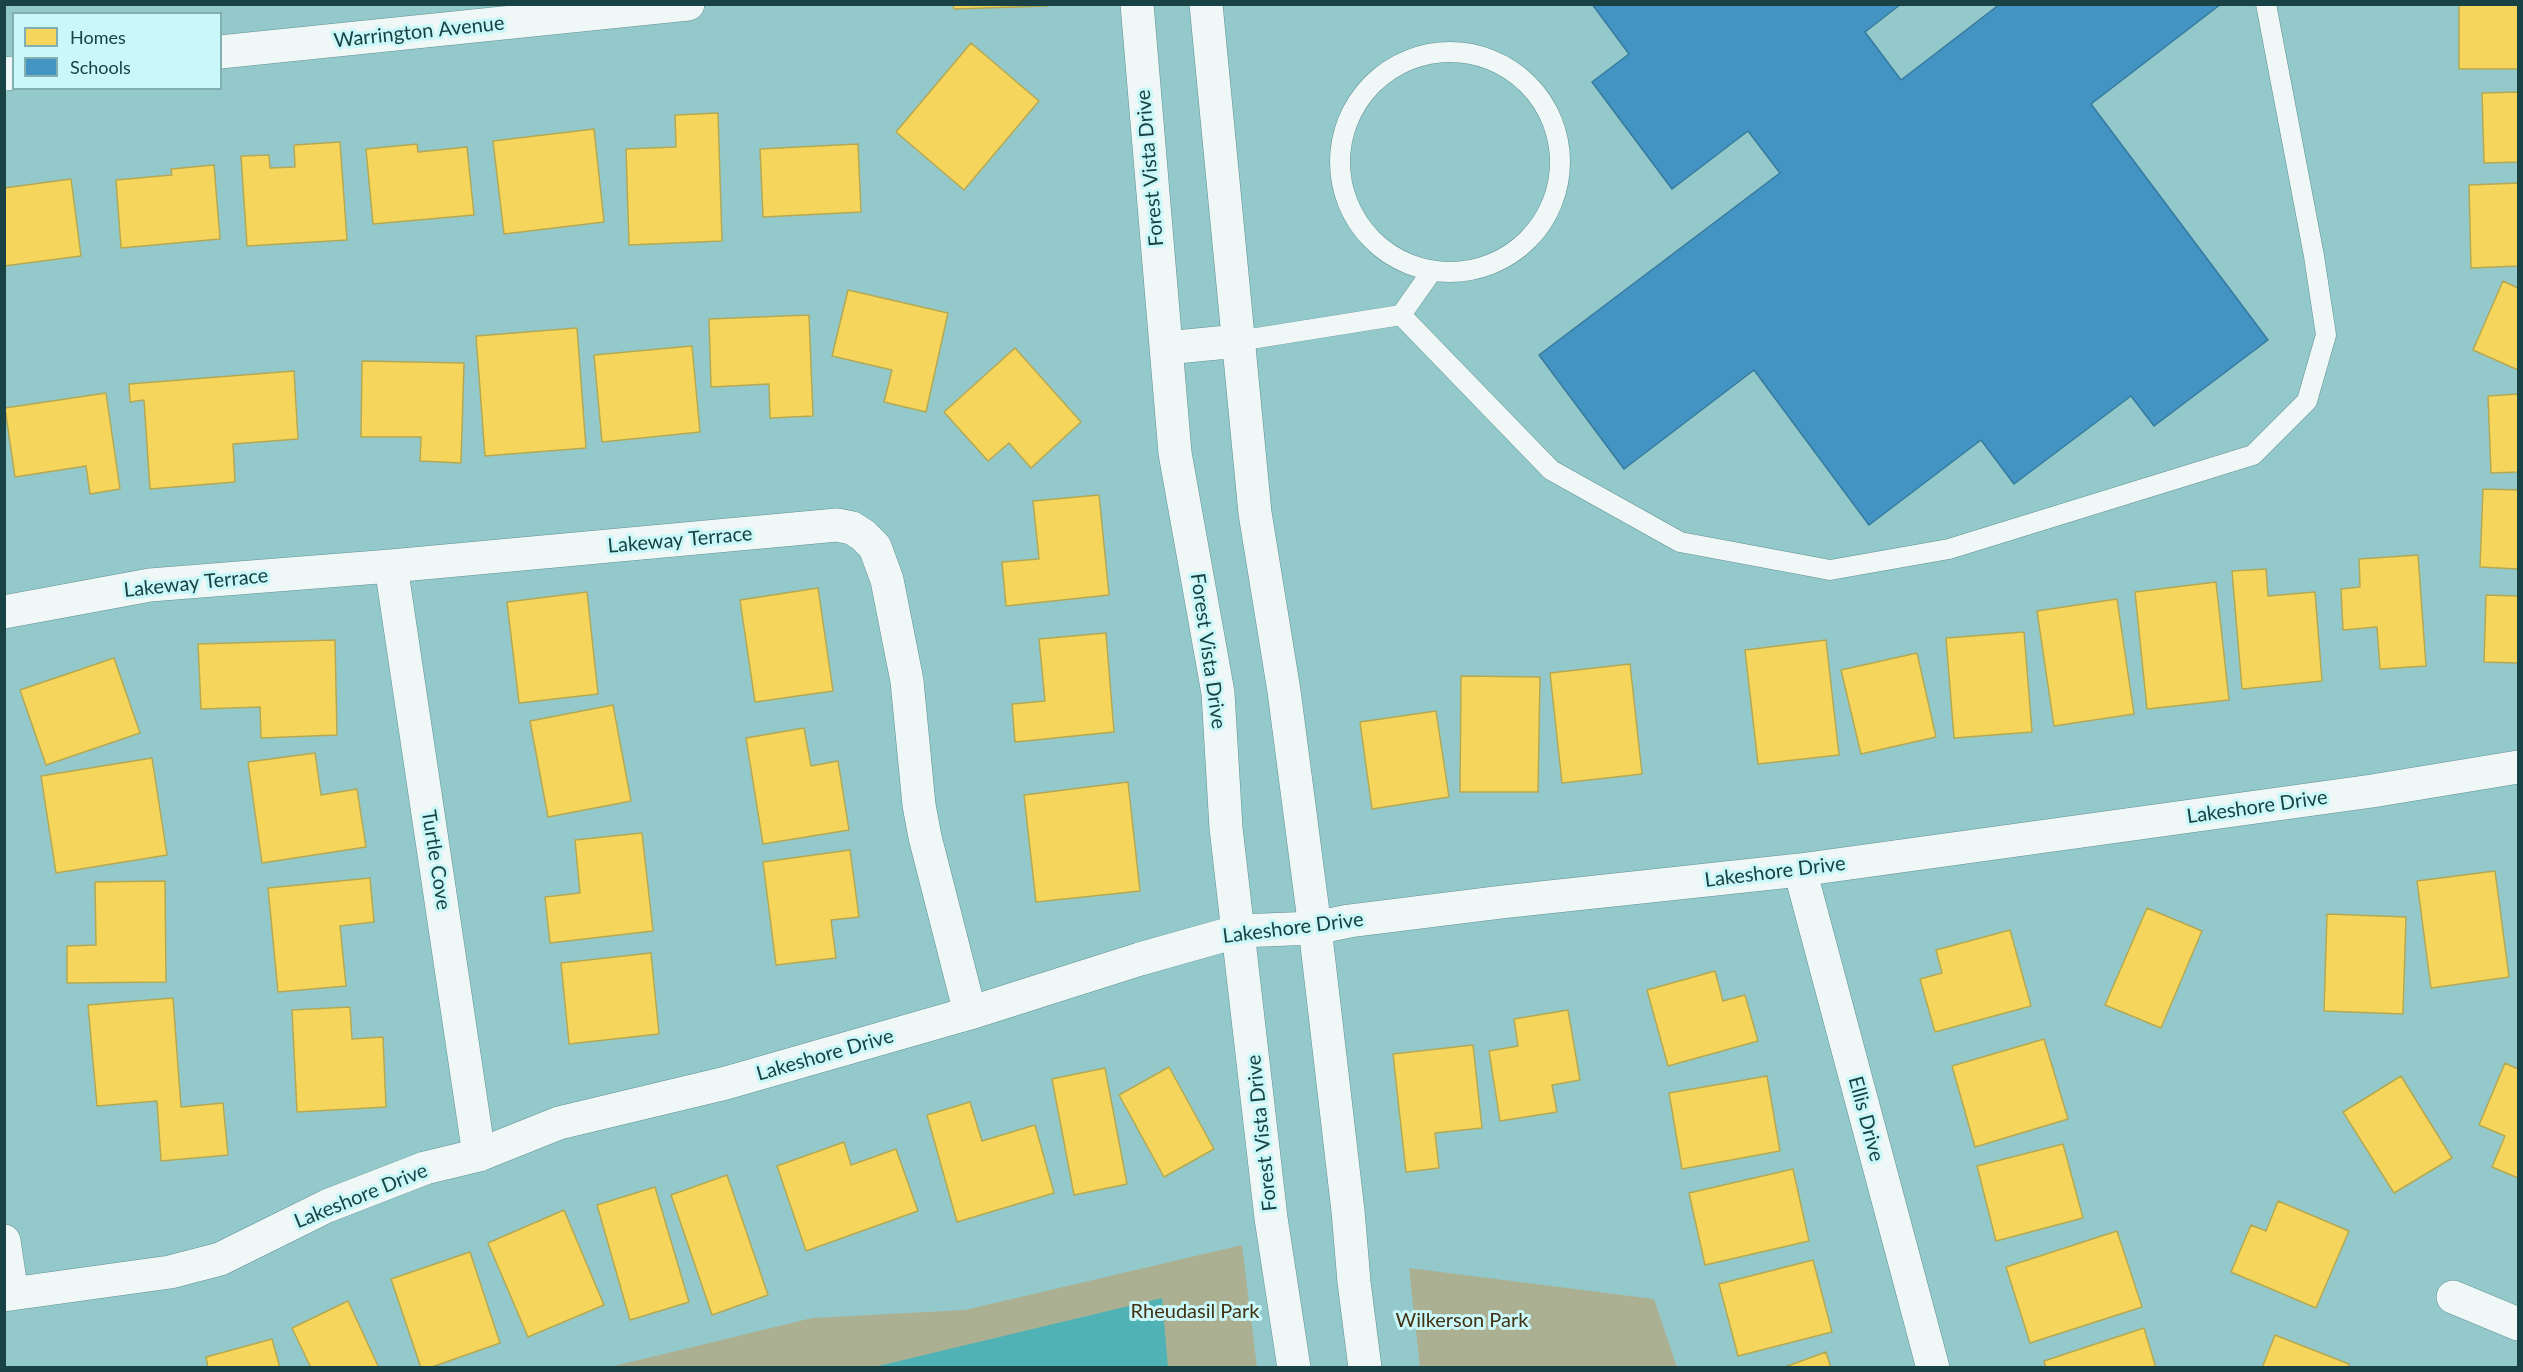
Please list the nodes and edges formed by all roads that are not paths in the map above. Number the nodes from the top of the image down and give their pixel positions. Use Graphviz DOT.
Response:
graph roads {
  1 [pos="688,4"];
  2 [pos="1137,4"];
  3 [pos="1206,4"];
  4 [pos="2266,4"];
  5 [pos="222,52"];
  6 [pos="1432,271"];
  7 [pos="1401,315"];
  8 [pos="1238,341"];
  9 [pos="1166,348"];
  10 [pos="391,566"];
  11 [pos="4,612"];
  12 [pos="2518,767"];
  13 [pos="1800,870"];
  14 [pos="1315,928"];
  15 [pos="1239,931"];
  16 [pos="970,1013"];
  17 [pos="479,1155"];
  18 [pos="4,1241"];
  19 [pos="8,1294"];
  20 [pos="2453,1297"];
  21 [pos="2518,1324"];
  22 [pos="1294,1368"];
  23 [pos="1365,1368"];
  24 [pos="1933,1368"];
  1 -- 5 [label="street, Warrington Avenue"];
  2 -- 9 [label="street, Forest Vista Drive"];
  3 -- 8 [label="street"];
  4 -- 7 [label="lane"];
  6 -- 6 [label="lane"];
  6 -- 7 [label="lane"];
  7 -- 8 [label="lane"];
  8 -- 9 [label="street"];
  8 -- 14 [label="street"];
  9 -- 15 [label="street, Forest Vista Drive"];
  10 -- 11 [label="street, Lakeway Terrace"];
  10 -- 16 [label="street, Lakeway Terrace"];
  10 -- 17 [label="street, Turtle Cove"];
  12 -- 13 [label="street, Lakeshore Drive"];
  13 -- 14 [label="street, Lakeshore Drive"];
  13 -- 24 [label="street, Ellis Drive"];
  14 -- 15 [label="street, Lakeshore Drive"];
  14 -- 23 [label="street"];
  15 -- 16 [label="street, Lakeshore Drive"];
  15 -- 22 [label="street, Forest Vista Drive"];
  16 -- 17 [label="street, Lakeshore Drive"];
  17 -- 19 [label="street, Lakeshore Drive"];
  18 -- 19 [label="street"];
  20 -- 21 [label="street"];
}
